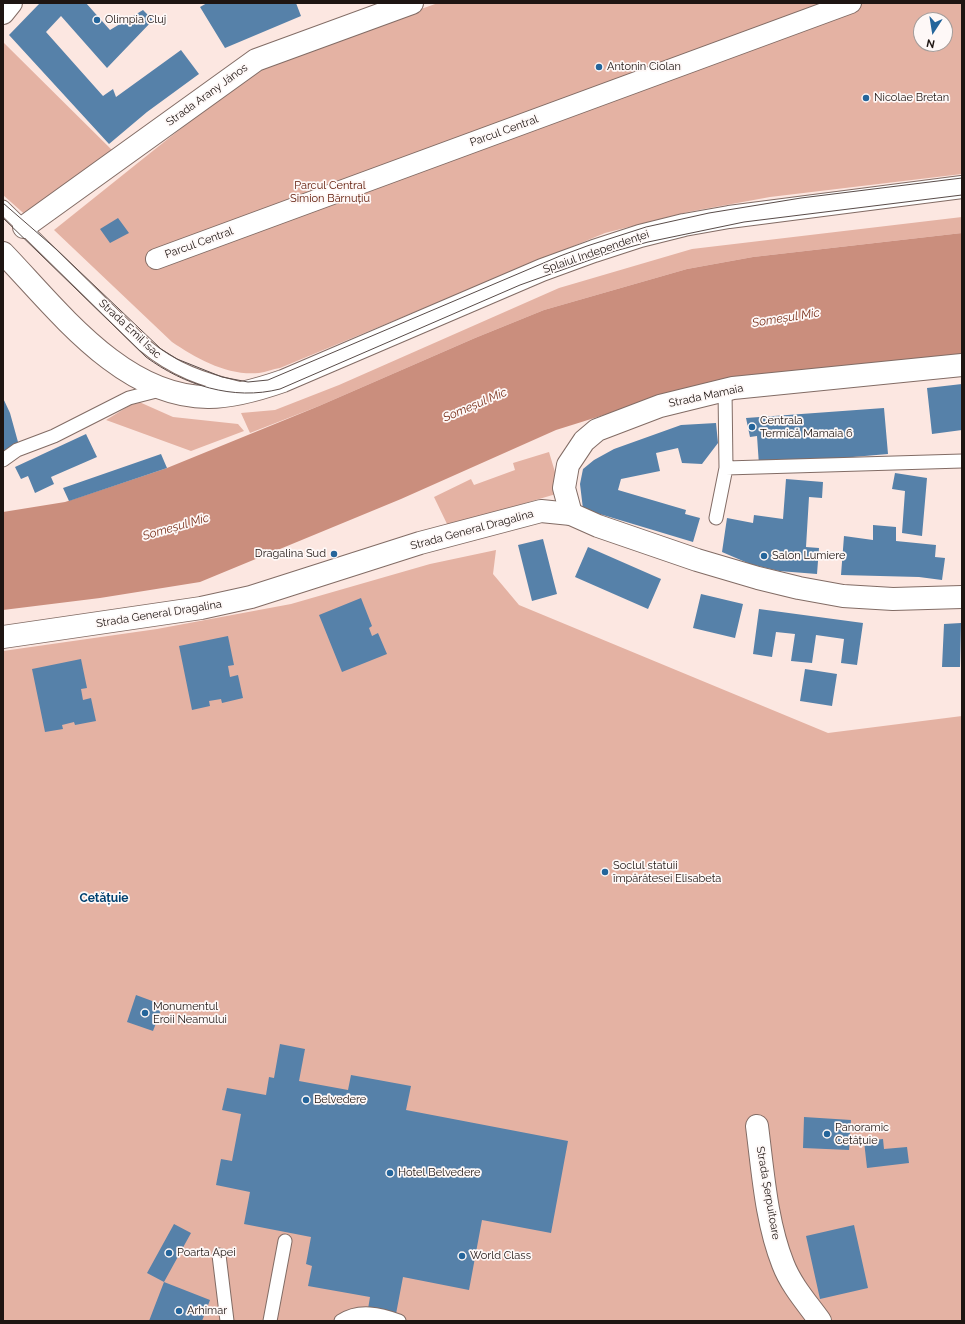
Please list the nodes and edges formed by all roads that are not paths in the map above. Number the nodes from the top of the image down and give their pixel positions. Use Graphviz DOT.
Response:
graph roads {
  1 [pos="11,3"];
  2 [pos="412,3"];
  3 [pos="851,3"];
  4 [pos="3,13"];
  5 [pos="962,187"];
  6 [pos="3,207"];
  7 [pos="24,227"];
  8 [pos="3,253"];
  9 [pos="156,259"];
  10 [pos="962,365"];
  11 [pos="164,389"];
  12 [pos="251,390"];
  13 [pos="724,390"];
  14 [pos="3,460"];
  15 [pos="962,461"];
  16 [pos="726,468"];
  17 [pos="571,514"];
  18 [pos="716,518"];
  19 [pos="962,597"];
  20 [pos="3,637"];
  21 [pos="757,1126"];
  22 [pos="285,1241"];
  23 [pos="219,1255"];
  24 [pos="227,1321"];
  25 [pos="270,1321"];
  26 [pos="341,1321"];
  27 [pos="399,1321"];
  28 [pos="820,1321"];
  1 -- 4 [label="street"];
  2 -- 7 [label="street, Strada Arany János"];
  3 -- 9 [label="street, Parcul Central"];
  5 -- 12 [label="street, Splaiul Independenței"];
  6 -- 7 [label="lane, Strada Emil Isac"];
  7 -- 12 [label="lane, Strada Emil Isac"];
  8 -- 11 [label="street"];
  10 -- 13 [label="street, Strada Mamaia"];
  11 -- 12 [label="street"];
  11 -- 14 [label="lane"];
  13 -- 16 [label="lane"];
  13 -- 17 [label="street, Strada Mamaia"];
  15 -- 16 [label="lane"];
  16 -- 18 [label="lane"];
  17 -- 19 [label="street, Strada General Dragalina"];
  17 -- 20 [label="street, Strada General Dragalina"];
  21 -- 28 [label="street, Strada Șerpuitoare"];
  22 -- 25 [label="lane"];
  23 -- 24 [label="lane"];
  26 -- 27 [label="lane"];
}
